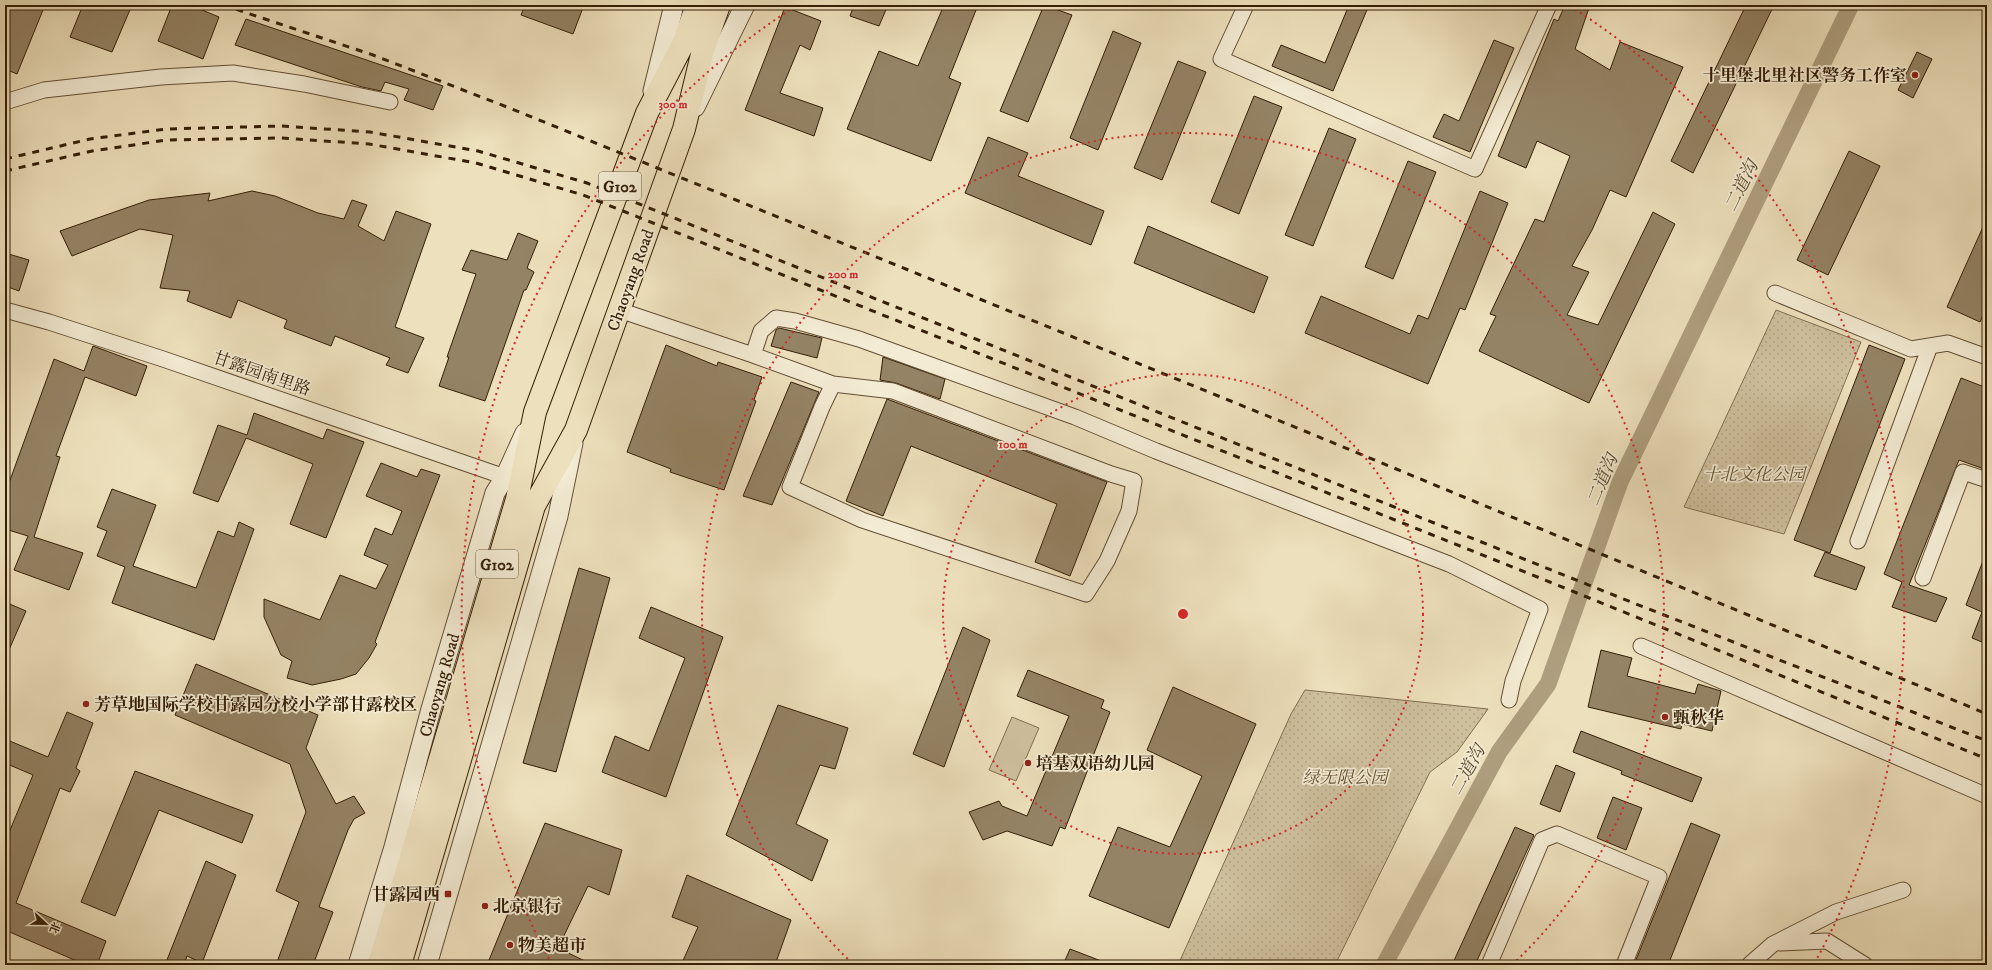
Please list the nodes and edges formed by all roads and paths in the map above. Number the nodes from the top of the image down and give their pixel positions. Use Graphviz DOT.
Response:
graph roads {
  1 [pos="674,5"];
  2 [pos="697,5"];
  3 [pos="719,5"];
  4 [pos="745,5"];
  5 [pos="1246,5"];
  6 [pos="1548,5"];
  7 [pos="5,102"];
  8 [pos="390,102"];
  9 [pos="647,113"];
  10 [pos="684,130"];
  11 [pos="1775,293"];
  12 [pos="5,310"];
  13 [pos="619,310"];
  14 [pos="1930,346"];
  15 [pos="1985,352"];
  16 [pos="753,355"];
  17 [pos="833,384"];
  18 [pos="535,412"];
  19 [pos="576,430"];
  20 [pos="505,477"];
  21 [pos="1987,480"];
  22 [pos="1858,542"];
  23 [pos="1922,578"];
  24 [pos="1641,646"];
  25 [pos="1509,700"];
  26 [pos="432,709"];
  27 [pos="462,718"];
  28 [pos="496,729"];
  29 [pos="1987,796"];
  30 [pos="1903,890"];
  31 [pos="1773,944"];
  32 [pos="358,965"];
  33 [pos="379,965"];
  34 [pos="400,965"];
  35 [pos="427,965"];
  36 [pos="1489,965"];
  37 [pos="1624,965"];
  38 [pos="1749,965"];
  39 [pos="1865,965"];
  1 -- 9 [label="street, Chaoyang Road"];
  2 -- 9 [label="highway, Chaoyang Road / G102"];
  3 -- 10 [label="highway, Chaoyang Road / G102"];
  4 -- 10 [label="street, Chaoyang Road"];
  5 -- 6 [label="street"];
  7 -- 8 [label="street"];
  9 -- 18 [label="highway, Chaoyang Road / G102"];
  10 -- 13 [label="highway, Chaoyang Road / G102"];
  11 -- 14 [label="street"];
  12 -- 20 [label="street, 甘露园南里路"];
  13 -- 16 [label="street"];
  13 -- 19 [label="highway, Chaoyang Road / G102"];
  14 -- 15 [label="street"];
  14 -- 22 [label="street"];
  16 -- 17 [label="street"];
  16 -- 25 [label="street"];
  17 -- 17 [label="street"];
  18 -- 20 [label="street, Chaoyang Road"];
  18 -- 27 [label="highway, Chaoyang Road / G102"];
  19 -- 27 [label="highway, Chaoyang Road / G102"];
  19 -- 28 [label="street, Chaoyang Road"];
  20 -- 26 [label="street, Chaoyang Road"];
  21 -- 23 [label="street"];
  24 -- 29 [label="street"];
  26 -- 27 [label="street"];
  26 -- 32 [label="street, Chaoyang Road"];
  27 -- 28 [label="street"];
  27 -- 33 [label="highway, Chaoyang Road / G102"];
  27 -- 34 [label="highway, Chaoyang Road / G102"];
  28 -- 35 [label="street, Chaoyang Road"];
  30 -- 31 [label="street"];
  31 -- 38 [label="street"];
  31 -- 39 [label="street"];
  36 -- 37 [label="street"];
}
